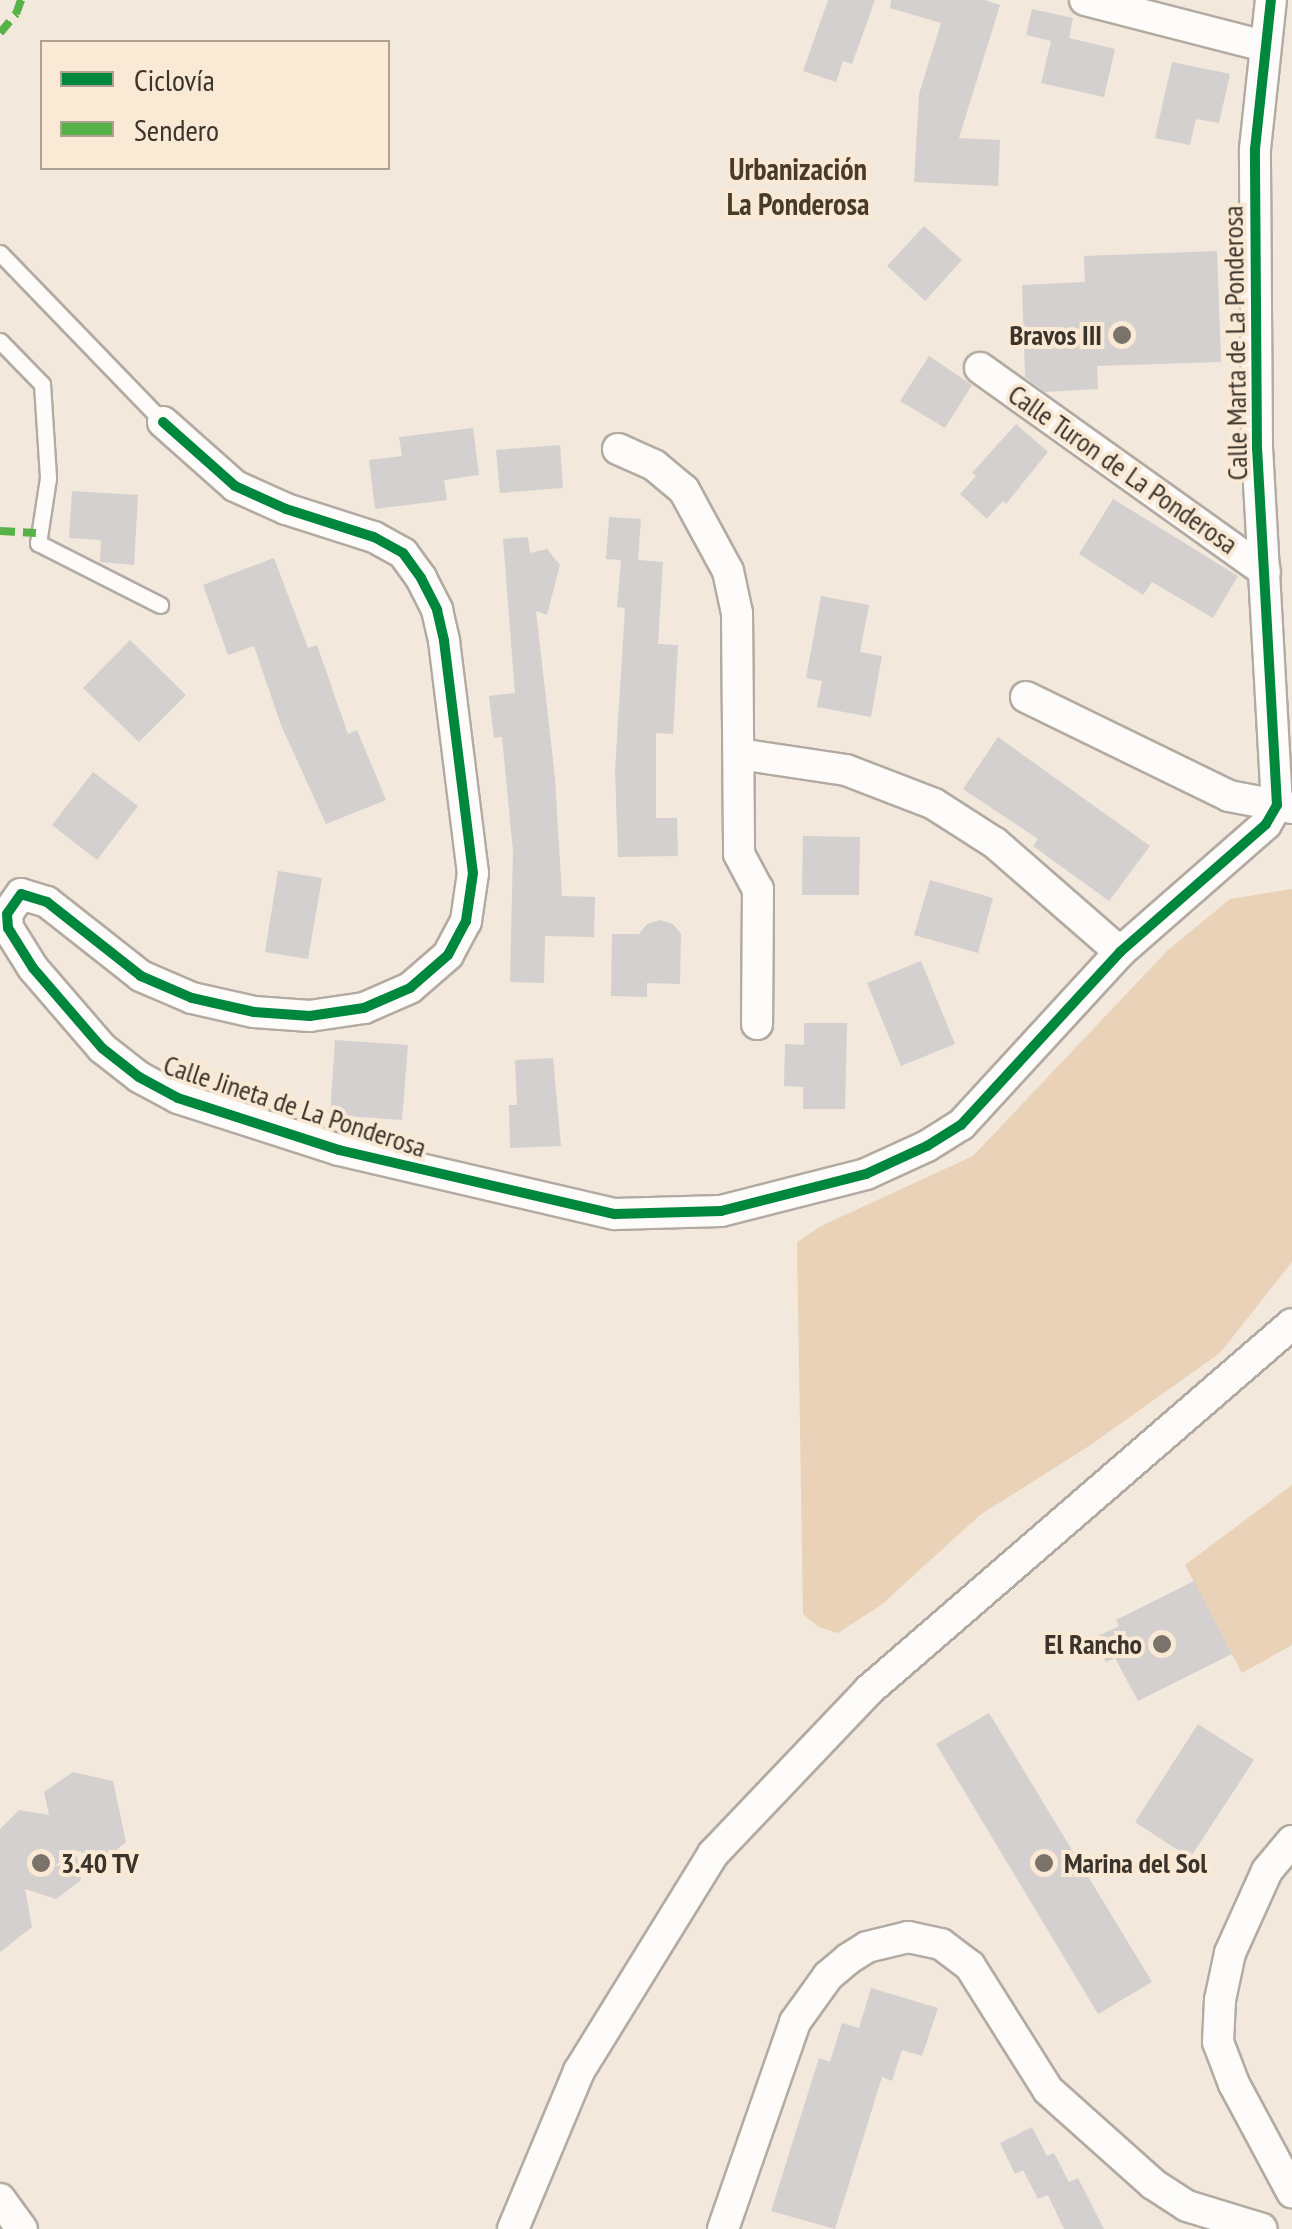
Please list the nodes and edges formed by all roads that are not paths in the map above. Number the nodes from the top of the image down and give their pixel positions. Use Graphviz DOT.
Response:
graph roads {
  1 [pos="1086,0"];
  2 [pos="1270,0"];
  3 [pos="1264,46"];
  4 [pos="0,253"];
  5 [pos="0,340"];
  6 [pos="980,368"];
  7 [pos="163,422"];
  8 [pos="618,449"];
  9 [pos="1265,571"];
  10 [pos="160,605"];
  11 [pos="1026,697"];
  12 [pos="739,754"];
  13 [pos="1284,807"];
  14 [pos="4,918"];
  15 [pos="1120,952"];
  16 [pos="758,1024"];
  17 [pos="1292,1324"];
  18 [pos="1292,1841"];
  19 [pos="1292,2192"];
  20 [pos="0,2199"];
  21 [pos="22,2229"];
  22 [pos="513,2229"];
  23 [pos="722,2229"];
  24 [pos="1262,2229"];
  1 -- 3 [label="street"];
  2 -- 3 [label="street, Calle Marta de La Ponderosa"];
  3 -- 9 [label="street, Calle Marta de La Ponderosa"];
  4 -- 7 [label="lane"];
  5 -- 10 [label="lane"];
  6 -- 9 [label="street, Calle Turon de La Ponderosa"];
  7 -- 14 [label="street, Calle Jineta de La Ponderosa"];
  8 -- 12 [label="street"];
  9 -- 13 [label="street, Calle Marta de La Ponderosa"];
  11 -- 13 [label="street"];
  12 -- 15 [label="street"];
  12 -- 16 [label="street"];
  13 -- 15 [label="street, Calle Jineta de La Ponderosa"];
  14 -- 15 [label="street, Calle Jineta de La Ponderosa"];
  17 -- 22 [label="street"];
  18 -- 19 [label="street"];
  20 -- 21 [label="street"];
  23 -- 24 [label="street"];
}
